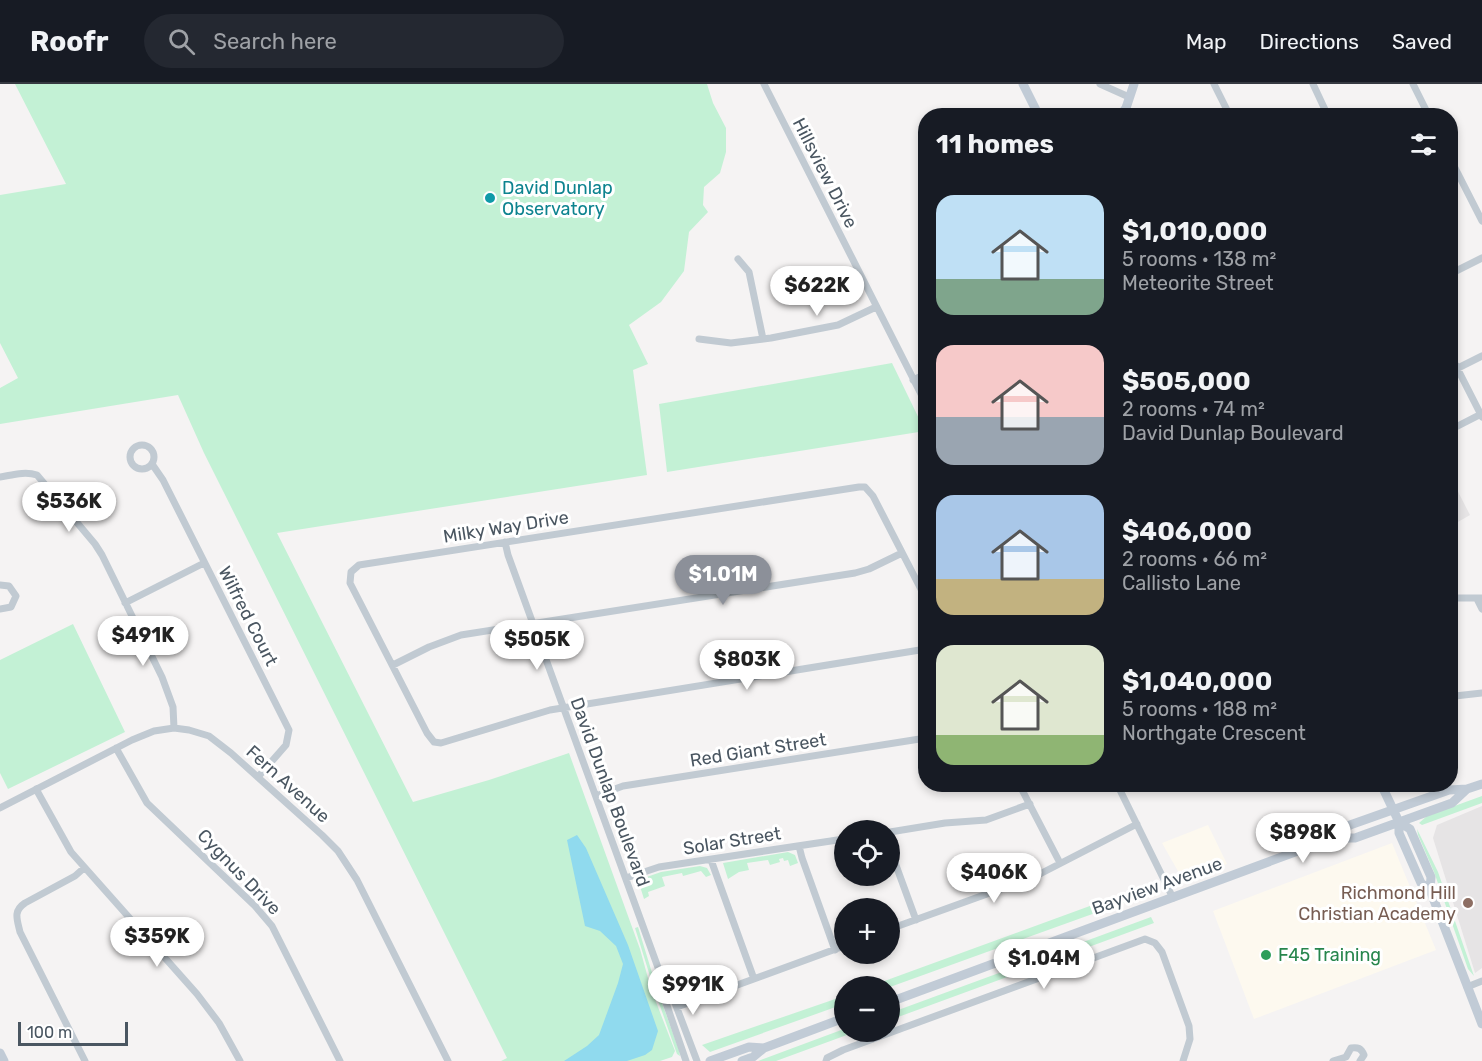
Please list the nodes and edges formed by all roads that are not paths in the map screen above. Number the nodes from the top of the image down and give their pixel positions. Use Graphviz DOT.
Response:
graph roads {
  1 [pos="764,84"];
  2 [pos="1023,84"];
  3 [pos="1100,84"];
  4 [pos="1134,84"];
  5 [pos="1214,84"];
  6 [pos="1313,84"];
  7 [pos="1413,84"];
  8 [pos="1130,97"];
  9 [pos="1035,108"];
  10 [pos="1124,108"];
  11 [pos="1226,108"];
  12 [pos="1324,108"];
  13 [pos="1425,108"];
  14 [pos="1458,174"];
  15 [pos="1482,221"];
  16 [pos="1482,258"];
  17 [pos="738,259"];
  18 [pos="1458,270"];
  19 [pos="876,307"];
  20 [pos="699,339"];
  21 [pos="763,339"];
  22 [pos="1482,356"];
  23 [pos="1458,368"];
  24 [pos="918,378"];
  25 [pos="913,380"];
  26 [pos="918,389"];
  27 [pos="1481,415"];
  28 [pos="1458,426"];
  29 [pos="152,464"];
  30 [pos="0,477"];
  31 [pos="505,542"];
  32 [pos="902,553"];
  33 [pos="204,563"];
  34 [pos="918,584"];
  35 [pos="0,585"];
  36 [pos="1458,598"];
  37 [pos="1480,598"];
  38 [pos="125,603"];
  39 [pos="0,609"];
  40 [pos="1482,609"];
  41 [pos="533,624"];
  42 [pos="918,650"];
  43 [pos="393,665"];
  44 [pos="1482,693"];
  45 [pos="1458,696"];
  46 [pos="564,708"];
  47 [pos="174,728"];
  48 [pos="918,739"];
  49 [pos="116,748"];
  50 [pos="258,777"];
  51 [pos="1482,784"];
  52 [pos="36,789"];
  53 [pos="1467,789"];
  54 [pos="1458,790"];
  55 [pos="1023,792"];
  56 [pos="1121,792"];
  57 [pos="1385,792"];
  58 [pos="1443,792"];
  59 [pos="596,796"];
  60 [pos="1030,804"];
  61 [pos="0,808"];
  62 [pos="1393,810"];
  63 [pos="1399,822"];
  64 [pos="1137,824"];
  65 [pos="900,830"];
  66 [pos="1333,838"];
  67 [pos="834,841"];
  68 [pos="799,846"];
  69 [pos="711,860"];
  70 [pos="1060,863"];
  71 [pos="84,868"];
  72 [pos="900,876"];
  73 [pos="626,878"];
  74 [pos="1173,898"];
  75 [pos="916,920"];
  76 [pos="900,926"];
  77 [pos="834,947"];
  78 [pos="834,950"];
  79 [pos="754,979"];
  80 [pos="1482,981"];
  81 [pos="664,984"];
  82 [pos="1467,987"];
  83 [pos="900,998"];
  84 [pos="676,1007"];
  85 [pos="834,1022"];
  86 [pos="1482,1024"];
  87 [pos="764,1048"];
  88 [pos="0,1053"];
  89 [pos="1349,1059"];
  90 [pos="4,1061"];
  91 [pos="84,1061"];
  92 [pos="240,1061"];
  93 [pos="340,1061"];
  94 [pos="448,1061"];
  95 [pos="686,1061"];
  96 [pos="697,1061"];
  97 [pos="710,1061"];
  98 [pos="742,1061"];
  99 [pos="826,1061"];
  100 [pos="1183,1061"];
  101 [pos="1333,1061"];
  102 [pos="1360,1061"];
  1 -- 19 [label="street, Hillsview Drive"];
  2 -- 9 [label="main road"];
  3 -- 8 [label="street"];
  4 -- 8 [label="main road"];
  5 -- 11 [label="street"];
  6 -- 12 [label="street"];
  7 -- 13 [label="street"];
  8 -- 10 [label="main road"];
  14 -- 15 [label="street"];
  16 -- 18 [label="street"];
  17 -- 21 [label="street"];
  19 -- 21 [label="street"];
  19 -- 25 [label="street, Hillsview Drive"];
  20 -- 21 [label="street"];
  22 -- 23 [label="street"];
  23 -- 27 [label="street"];
  24 -- 25 [label="street"];
  25 -- 26 [label="street, Hillsview Drive"];
  27 -- 28 [label="street"];
  29 -- 33 [label="street, Wilfred Court"];
  30 -- 38 [label="street"];
  31 -- 32 [label="street, Milky Way Drive"];
  31 -- 41 [label="street, David Dunlap Boulevard"];
  31 -- 43 [label="street, Milky Way Drive"];
  32 -- 34 [label="street, Milky Way Drive"];
  32 -- 41 [label="street"];
  33 -- 38 [label="street"];
  33 -- 50 [label="street, Wilfred Court"];
  35 -- 39 [label="street"];
  36 -- 37 [label="street"];
  37 -- 40 [label="street"];
  38 -- 47 [label="street"];
  41 -- 43 [label="street"];
  41 -- 46 [label="street, David Dunlap Boulevard"];
  42 -- 46 [label="street"];
  43 -- 46 [label="street, Milky Way Drive"];
  44 -- 45 [label="street"];
  46 -- 59 [label="street, David Dunlap Boulevard"];
  47 -- 49 [label="street, Fern Avenue"];
  47 -- 50 [label="street, Fern Avenue"];
  48 -- 59 [label="street, Red Giant Street"];
  49 -- 52 [label="street, Fern Avenue"];
  49 -- 93 [label="street, Cygnus Drive"];
  50 -- 94 [label="street, Fern Avenue"];
  51 -- 53 [label="main road, Bayview Avenue"];
  52 -- 61 [label="street, Fern Avenue"];
  52 -- 71 [label="street"];
  53 -- 54 [label="main road, Bayview Avenue"];
  53 -- 63 [label="main road, Bayview Avenue"];
  55 -- 60 [label="street"];
  56 -- 64 [label="street"];
  57 -- 62 [label="main road"];
  58 -- 62 [label="main road, Bayview Avenue"];
  59 -- 73 [label="street, David Dunlap Boulevard"];
  60 -- 65 [label="street"];
  60 -- 70 [label="street"];
  62 -- 63 [label="main road"];
  62 -- 66 [label="main road, Bayview Avenue"];
  63 -- 66 [label="main road, Bayview Avenue"];
  63 -- 82 [label="main road"];
  64 -- 70 [label="street"];
  64 -- 74 [label="street"];
  66 -- 74 [label="main road, Bayview Avenue"];
  67 -- 68 [label="street, Solar Street"];
  68 -- 69 [label="street, Solar Street"];
  68 -- 77 [label="street"];
  69 -- 73 [label="street, Solar Street"];
  69 -- 79 [label="street"];
  70 -- 75 [label="street"];
  71 -- 91 [label="street"];
  71 -- 92 [label="street"];
  72 -- 75 [label="street"];
  73 -- 81 [label="street, David Dunlap Boulevard"];
  74 -- 83 [label="main road, Bayview Avenue"];
  75 -- 76 [label="street"];
  78 -- 79 [label="street"];
  79 -- 84 [label="street"];
  80 -- 82 [label="street"];
  81 -- 84 [label="street, David Dunlap Boulevard"];
  81 -- 95 [label="street, David Dunlap Boulevard"];
  82 -- 86 [label="main road"];
  84 -- 96 [label="street, David Dunlap Boulevard"];
  85 -- 87 [label="main road"];
  87 -- 97 [label="main road"];
  87 -- 98 [label="main road"];
  88 -- 90 [label="main road"];
  89 -- 101 [label="street"];
  89 -- 102 [label="street"];
  99 -- 100 [label="street"];
}
